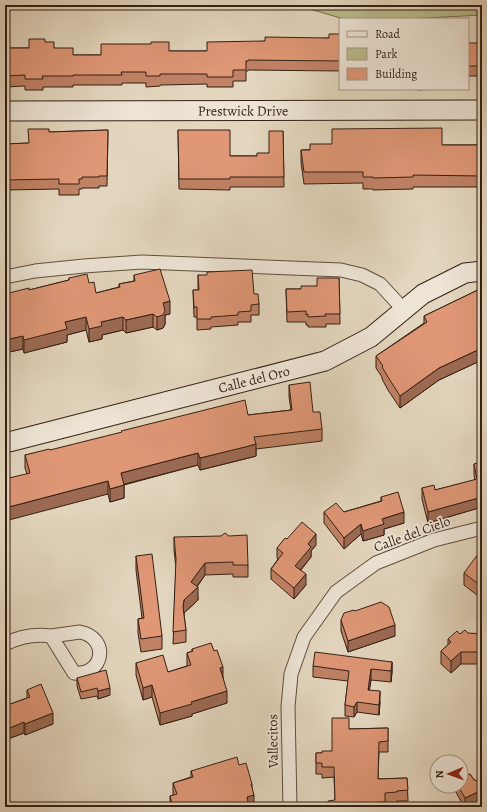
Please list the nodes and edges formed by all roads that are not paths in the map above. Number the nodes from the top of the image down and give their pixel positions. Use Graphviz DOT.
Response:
graph roads {
  1 [pos="482,110"];
  2 [pos="5,111"];
  3 [pos="482,271"];
  4 [pos="5,277"];
  5 [pos="404,310"];
  6 [pos="5,443"];
  7 [pos="482,528"];
  8 [pos="51,636"];
  9 [pos="5,644"];
  10 [pos="291,674"];
  11 [pos="290,807"];
  1 -- 2 [label="street, Prestwick Drive"];
  3 -- 5 [label="street, Calle del Oro"];
  4 -- 5 [label="street"];
  5 -- 6 [label="street, Calle del Oro"];
  7 -- 10 [label="street, Calle del Cielo"];
  8 -- 9 [label="street"];
  10 -- 11 [label="street, Vallecitos"];
}
